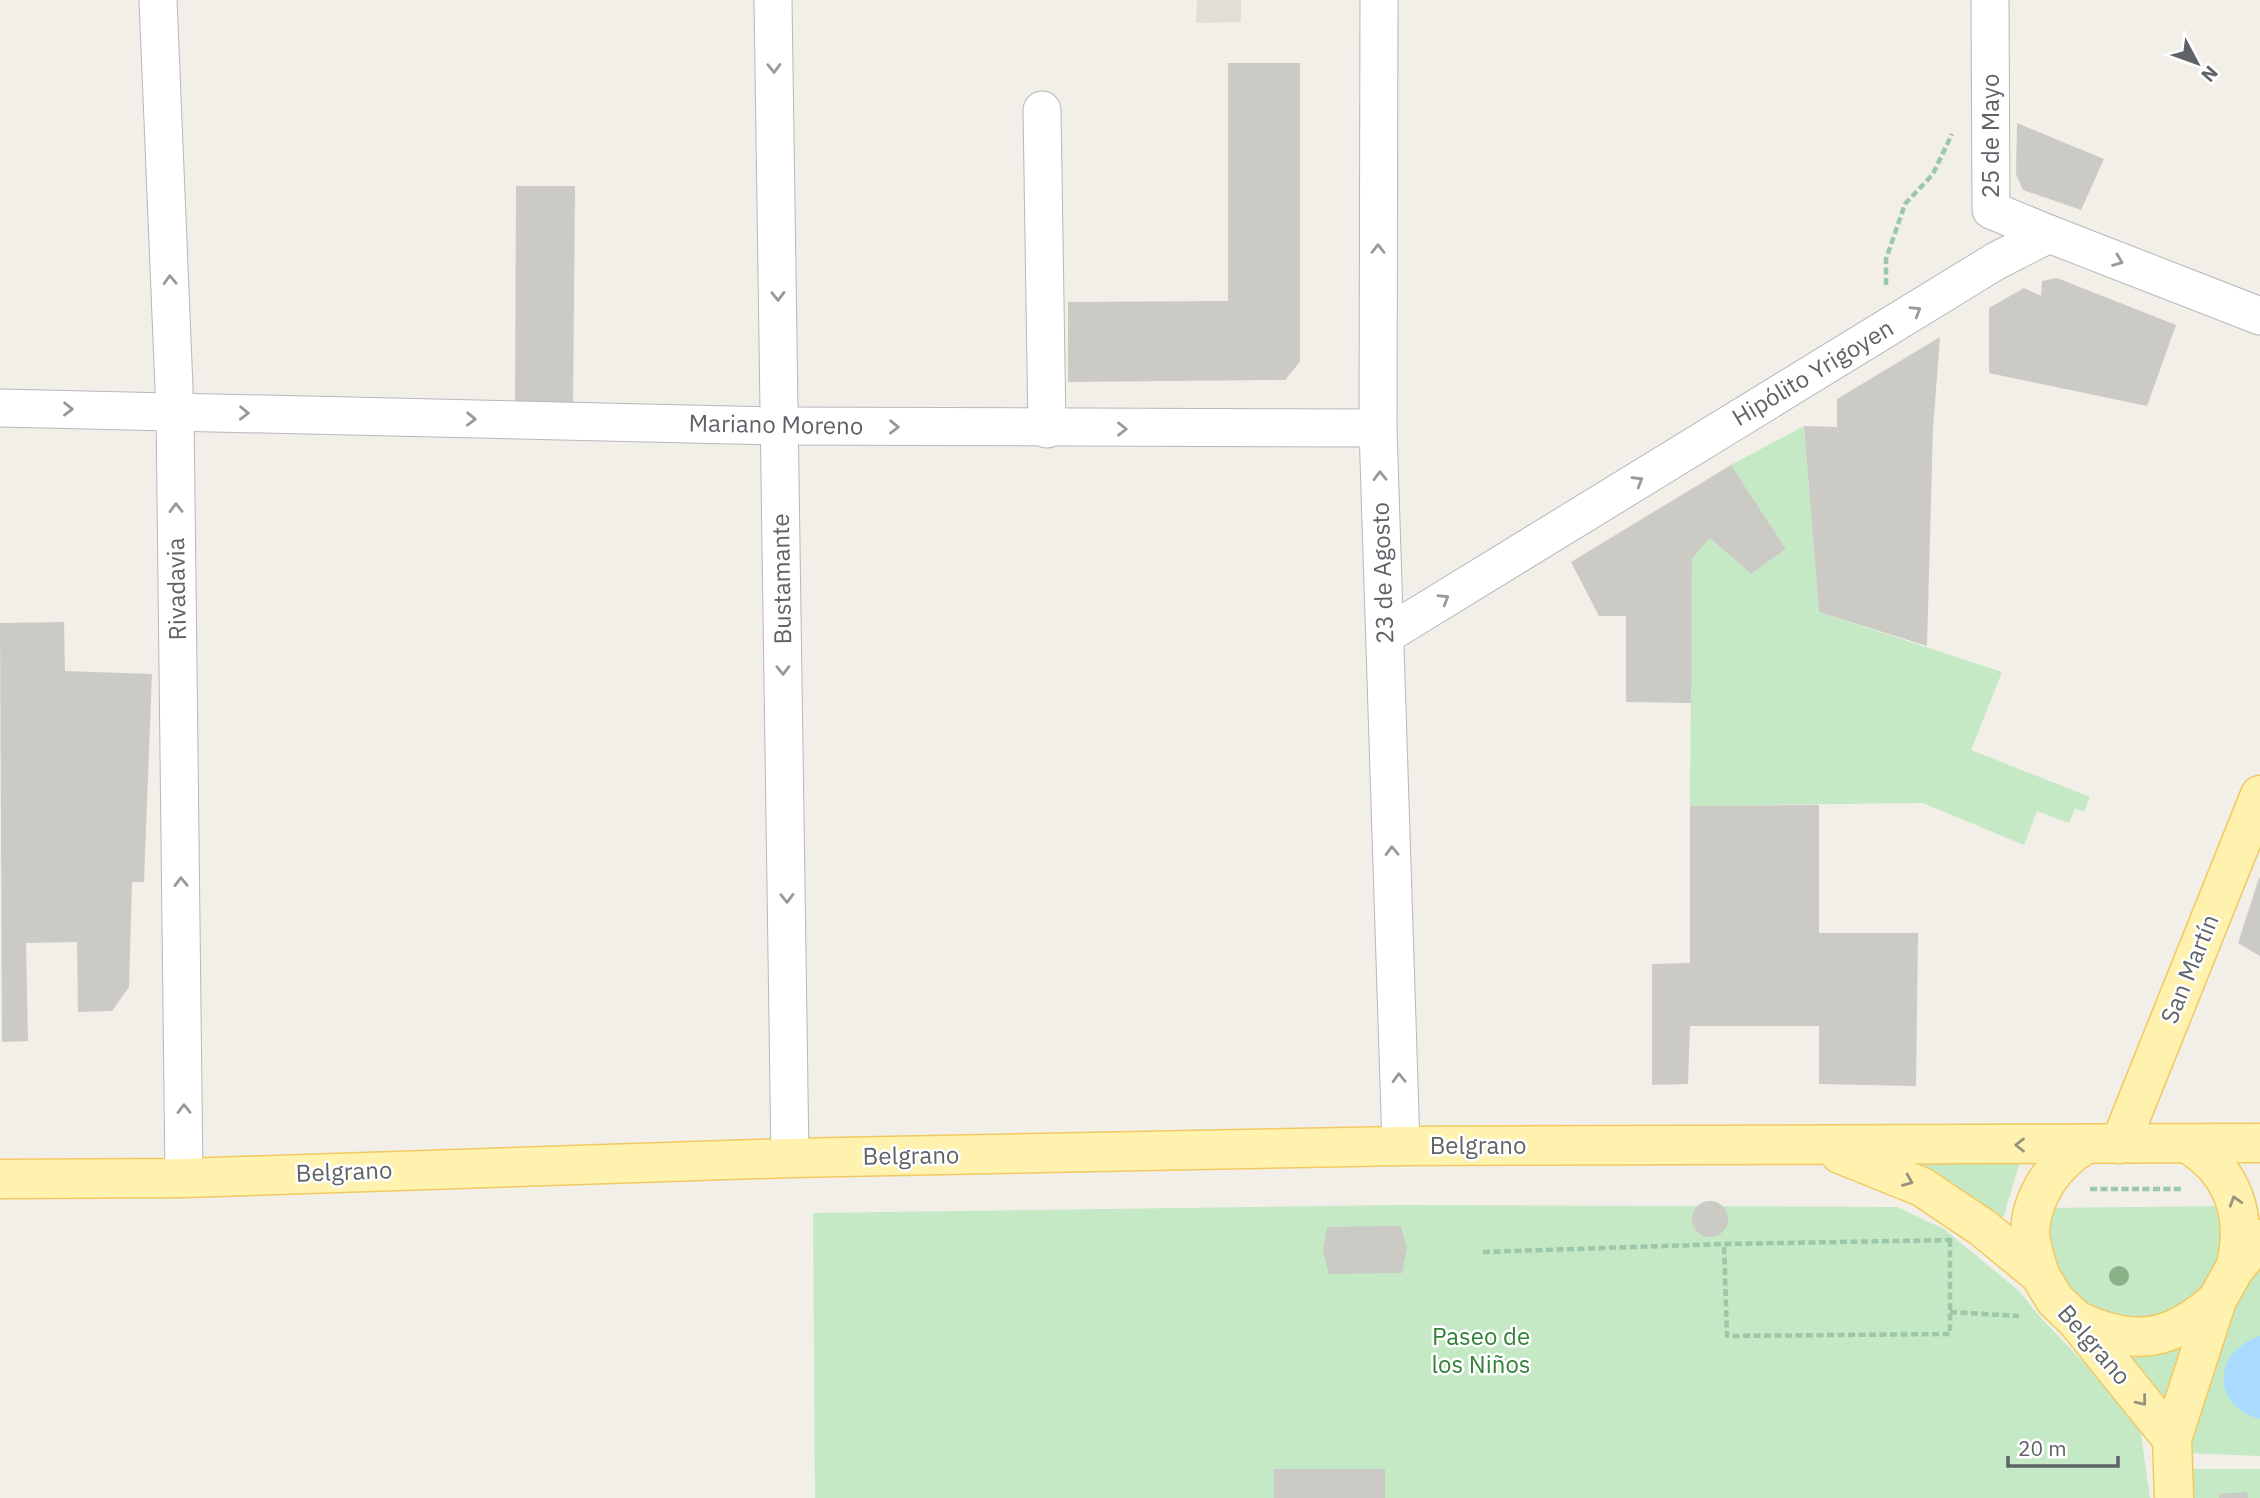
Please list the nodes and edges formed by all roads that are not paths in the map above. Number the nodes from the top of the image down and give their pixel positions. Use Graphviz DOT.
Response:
graph roads {
  1 [pos="158,0"];
  2 [pos="773,0"];
  3 [pos="1379,0"];
  4 [pos="1990,0"];
  5 [pos="1042,110"];
  6 [pos="1991,210"];
  7 [pos="2049,234"];
  8 [pos="1996,261"];
  9 [pos="2260,316"];
  10 [pos="0,408"];
  11 [pos="175,412"];
  12 [pos="780,426"];
  13 [pos="1378,428"];
  14 [pos="1047,429"];
  15 [pos="1386,635"];
  16 [pos="2260,795"];
  17 [pos="2188,1143"];
  18 [pos="2260,1143"];
  19 [pos="2102,1144"];
  20 [pos="1401,1146"];
  21 [pos="1822,1146"];
  22 [pos="790,1158"];
  23 [pos="184,1178"];
  24 [pos="0,1179"];
  25 [pos="2260,1239"];
  26 [pos="2040,1275"];
  27 [pos="2226,1284"];
  28 [pos="2076,1320"];
  29 [pos="2172,1439"];
  30 [pos="2174,1498"];
  11 -- 1 [label="street, Rivadavia, one-way"];
  2 -- 12 [label="street, Bustamante, one-way"];
  13 -- 3 [label="street, 23 de Agosto, one-way"];
  4 -- 6 [label="street, 25 de Mayo"];
  5 -- 14 [label="street"];
  6 -- 7 [label="street, 25 de Mayo"];
  6 -- 8 [label="street"];
  7 -- 8 [label="street, Hipólito Yrigoyen"];
  7 -- 9 [label="street, one-way"];
  15 -- 8 [label="street, Hipólito Yrigoyen, one-way"];
  10 -- 11 [label="street, Mariano Moreno, one-way"];
  11 -- 12 [label="street, Mariano Moreno, one-way"];
  23 -- 11 [label="street, Rivadavia, one-way"];
  12 -- 14 [label="street, Mariano Moreno, one-way"];
  12 -- 22 [label="street, Bustamante, one-way"];
  14 -- 13 [label="street, Mariano Moreno, one-way"];
  15 -- 13 [label="street, 23 de Agosto, one-way"];
  20 -- 15 [label="street, 23 de Agosto, one-way"];
  16 -- 19 [label="main road, San Martín"];
  17 -- 18 [label="main road, Belgrano"];
  17 -- 19 [label="main road, Belgrano"];
  27 -- 17 [label="main road, one-way"];
  19 -- 21 [label="main road, Belgrano, one-way"];
  19 -- 26 [label="main road"];
  20 -- 21 [label="main road, Belgrano"];
  20 -- 22 [label="main road, Belgrano"];
  21 -- 26 [label="main road, Belgrano, one-way"];
  22 -- 23 [label="main road, Belgrano"];
  23 -- 24 [label="main road, Belgrano"];
  25 -- 27 [label="main road"];
  26 -- 28 [label="main road, Belgrano"];
  27 -- 28 [label="main road"];
  27 -- 29 [label="main road"];
  28 -- 29 [label="main road, Belgrano, one-way"];
  29 -- 30 [label="main road"];
}
